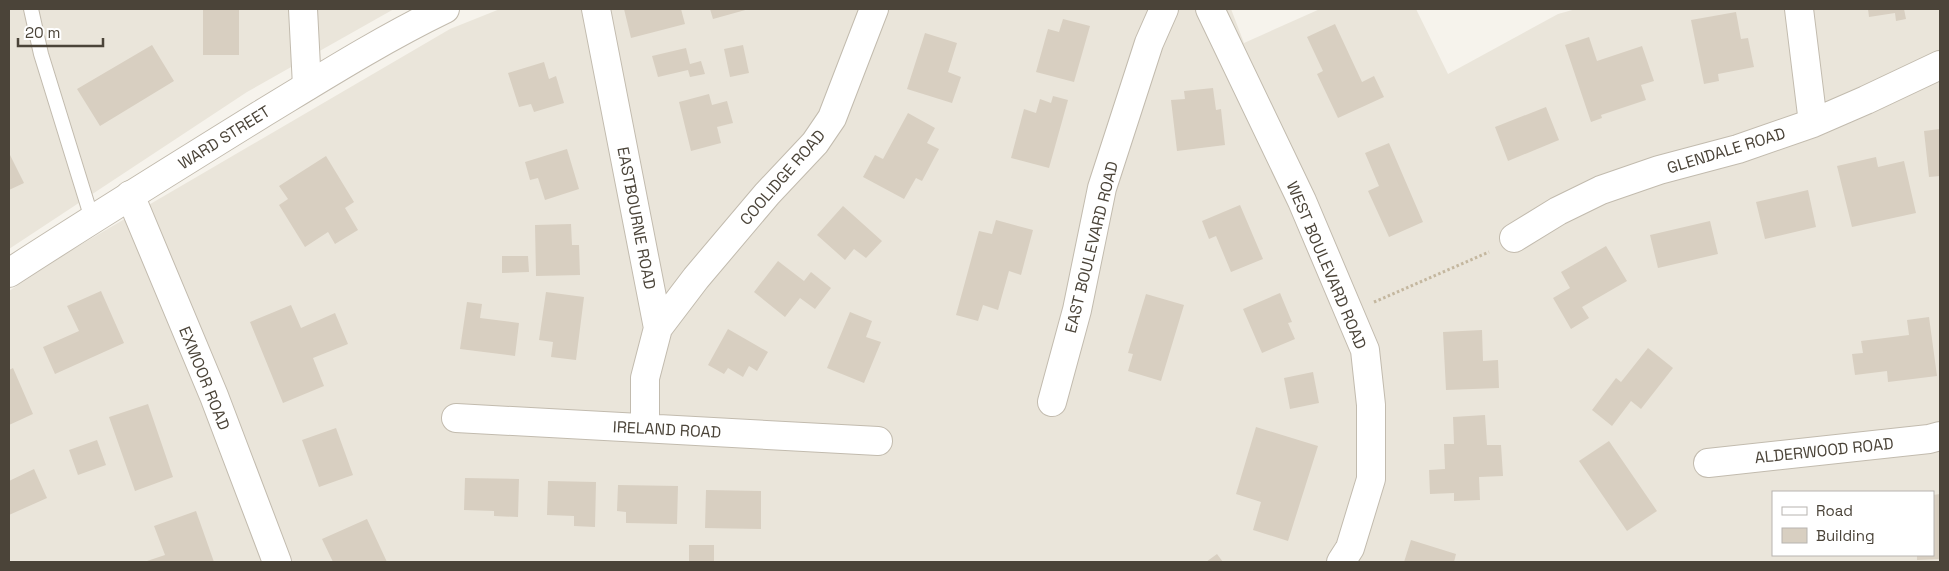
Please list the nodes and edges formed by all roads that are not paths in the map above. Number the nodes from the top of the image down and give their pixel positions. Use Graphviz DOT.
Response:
graph roads {
  1 [pos="31,9"];
  2 [pos="303,9"];
  3 [pos="444,9"];
  4 [pos="596,9"];
  5 [pos="874,9"];
  6 [pos="1164,9"];
  7 [pos="1210,9"];
  8 [pos="1799,9"];
  9 [pos="1940,65"];
  10 [pos="307,86"];
  11 [pos="1813,123"];
  12 [pos="130,195"];
  13 [pos="92,219"];
  14 [pos="1514,238"];
  15 [pos="9,273"];
  16 [pos="658,328"];
  17 [pos="1052,402"];
  18 [pos="456,418"];
  19 [pos="645,427"];
  20 [pos="1940,436"];
  21 [pos="878,441"];
  22 [pos="1708,463"];
  23 [pos="276,562"];
  24 [pos="1341,562"];
  1 -- 13 [label="lane"];
  2 -- 10 [label="street"];
  3 -- 10 [label="street, WARD STREET"];
  4 -- 16 [label="street, EASTBOURNE ROAD"];
  5 -- 16 [label="street, COOLIDGE ROAD"];
  6 -- 17 [label="street, EAST BOULEVARD ROAD"];
  7 -- 24 [label="street, WEST BOULEVARD ROAD"];
  8 -- 11 [label="street"];
  9 -- 11 [label="street, GLENDALE ROAD"];
  10 -- 12 [label="street, WARD STREET"];
  11 -- 14 [label="street, GLENDALE ROAD"];
  12 -- 13 [label="street, WARD STREET"];
  12 -- 23 [label="street, EXMOOR ROAD"];
  13 -- 15 [label="street, WARD STREET"];
  16 -- 19 [label="street, EASTBOURNE ROAD"];
  18 -- 19 [label="street, IRELAND ROAD"];
  19 -- 21 [label="street, IRELAND ROAD"];
  20 -- 22 [label="street, ALDERWOOD ROAD"];
}
